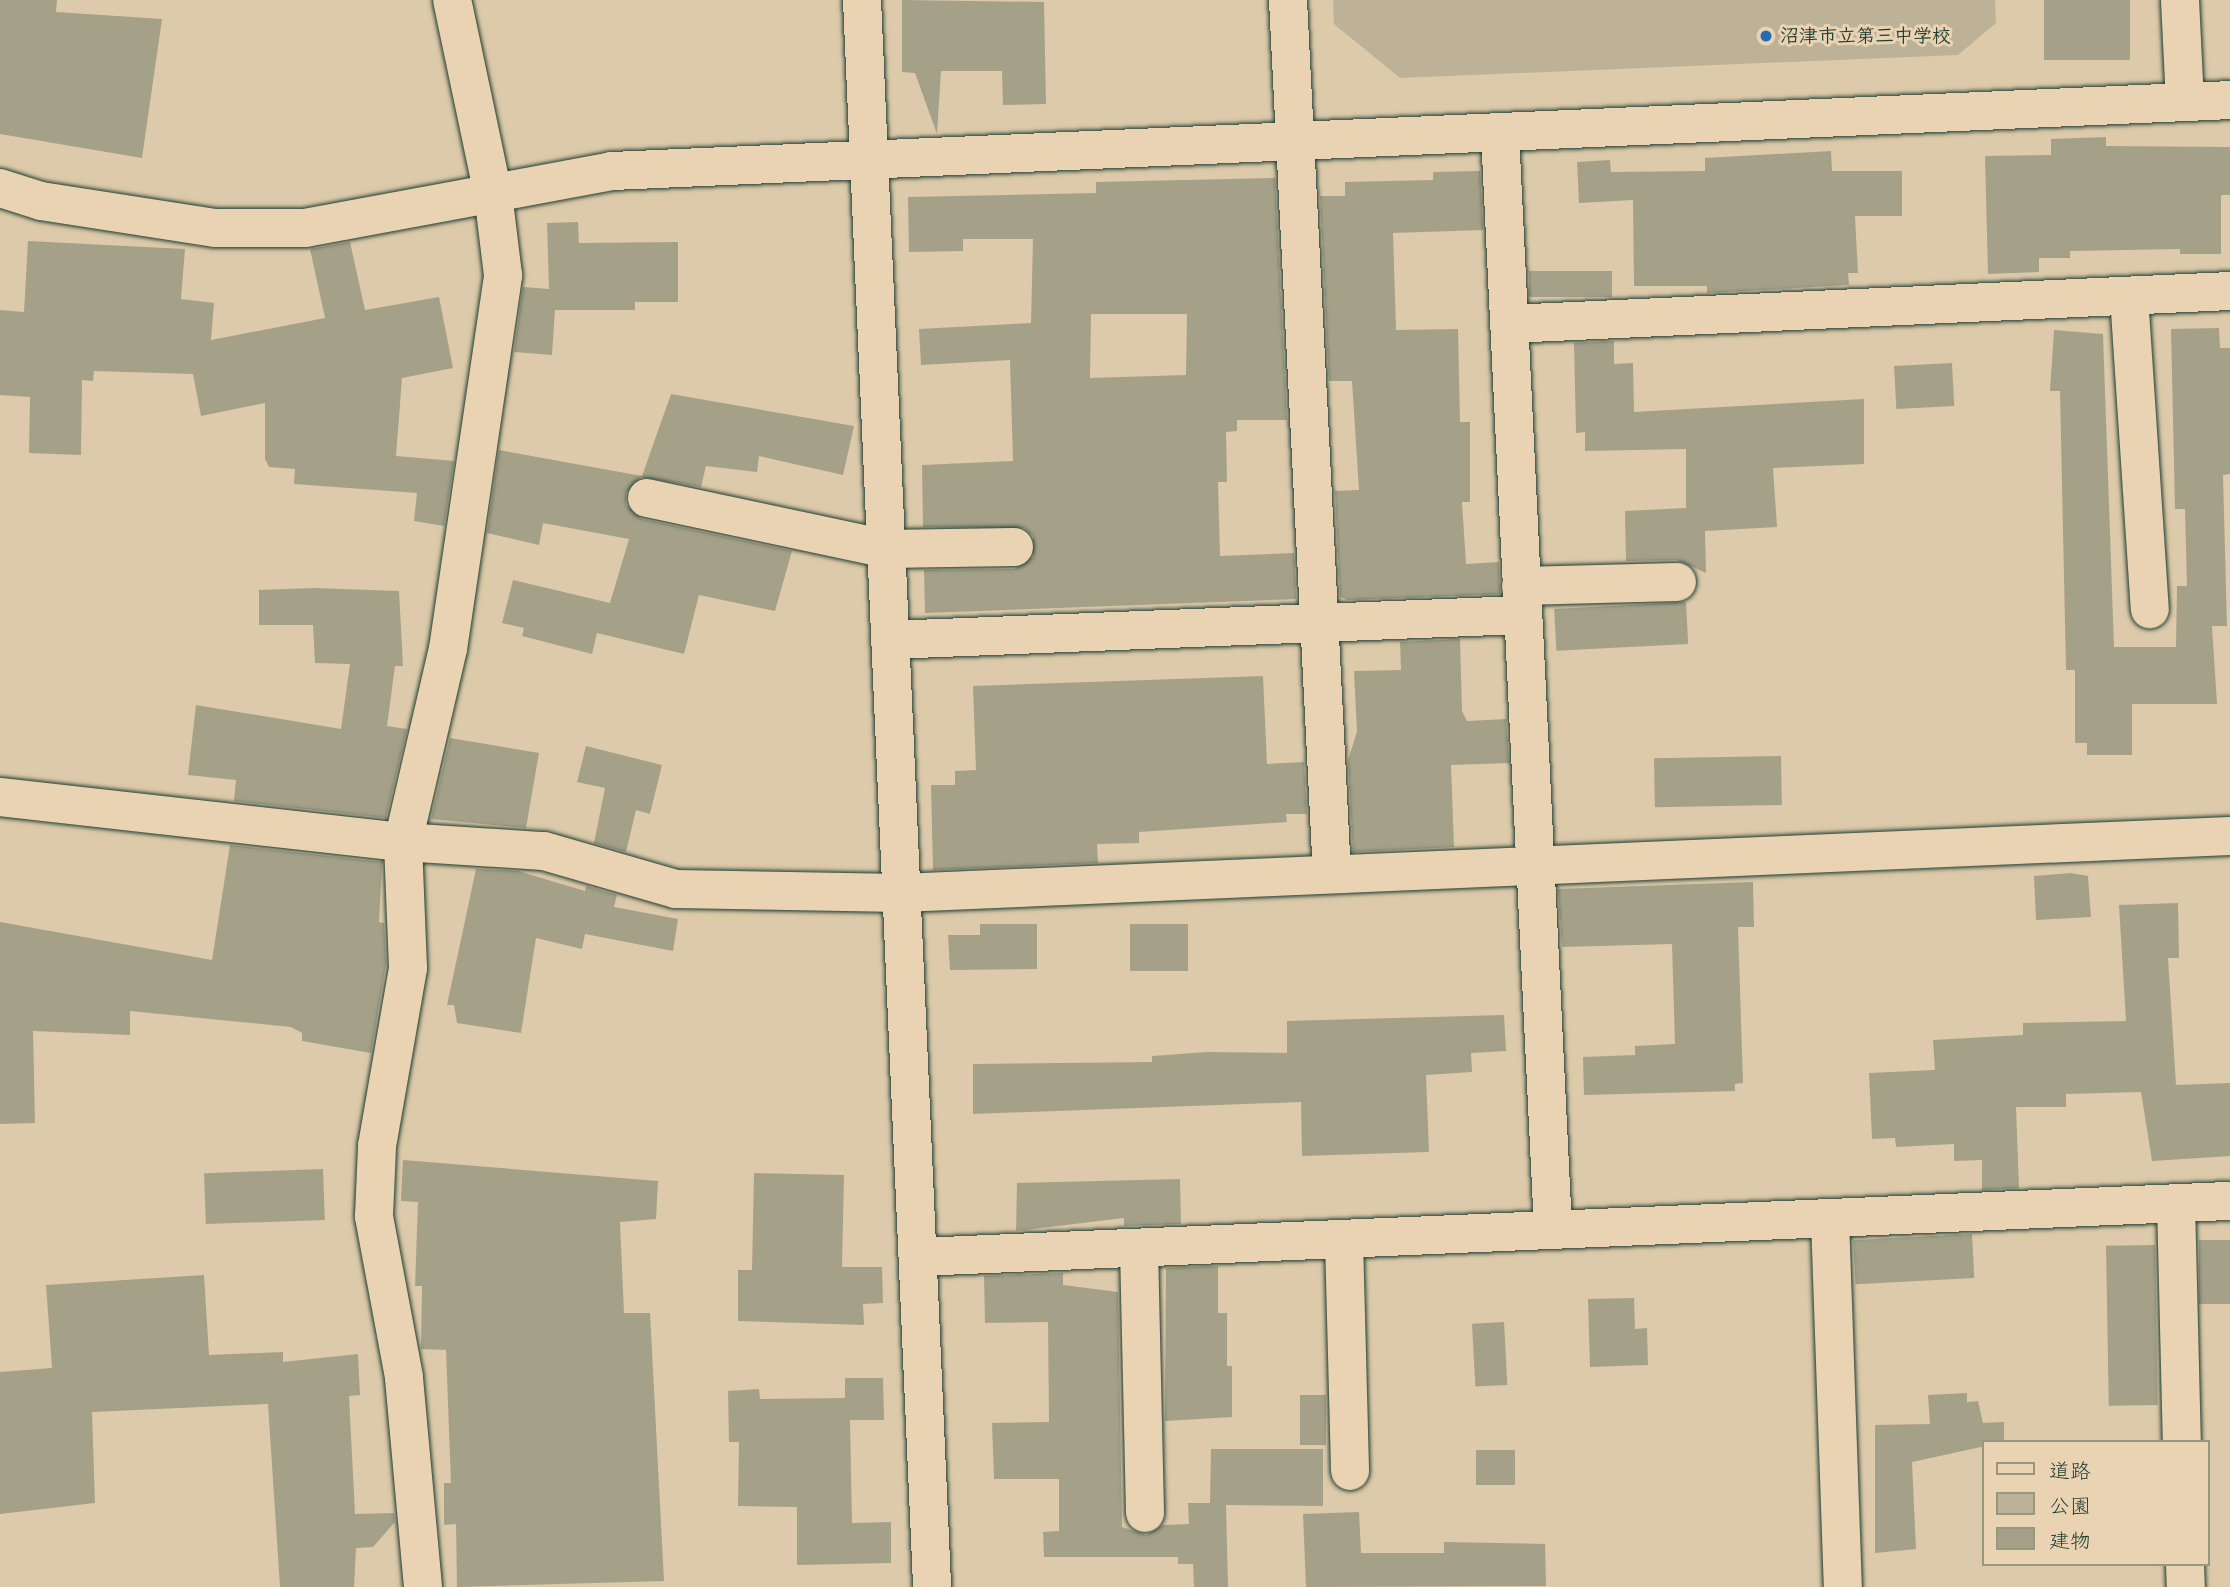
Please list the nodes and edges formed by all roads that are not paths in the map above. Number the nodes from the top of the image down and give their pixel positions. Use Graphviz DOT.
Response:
graph roads {
  1 [pos="452,0"];
  2 [pos="862,0"];
  3 [pos="1288,0"];
  4 [pos="2180,0"];
  5 [pos="2230,100"];
  6 [pos="2185,102"];
  7 [pos="1500,133"];
  8 [pos="1295,143"];
  9 [pos="870,162"];
  10 [pos="0,188"];
  11 [pos="493,194"];
  12 [pos="2230,291"];
  13 [pos="2129,296"];
  14 [pos="1509,324"];
  15 [pos="647,498"];
  16 [pos="1014,547"];
  17 [pos="886,549"];
  18 [pos="1677,582"];
  19 [pos="1521,601"];
  20 [pos="2150,609"];
  21 [pos="1317,623"];
  22 [pos="890,640"];
  23 [pos="0,797"];
  24 [pos="2230,836"];
  25 [pos="403,842"];
  26 [pos="1534,865"];
  27 [pos="1332,874"];
  28 [pos="901,893"];
  29 [pos="2230,1200"];
  30 [pos="2176,1203"];
  31 [pos="1830,1219"];
  32 [pos="1553,1230"];
  33 [pos="1344,1240"];
  34 [pos="1139,1248"];
  35 [pos="919,1257"];
  36 [pos="2182,1440"];
  37 [pos="1350,1471"];
  38 [pos="1145,1513"];
  39 [pos="2185,1566"];
  40 [pos="424,1587"];
  41 [pos="932,1587"];
  42 [pos="1843,1587"];
  43 [pos="2186,1587"];
  1 -- 11 [label="street"];
  2 -- 9 [label="street"];
  3 -- 8 [label="street"];
  4 -- 6 [label="street"];
  5 -- 6 [label="street"];
  6 -- 7 [label="street"];
  7 -- 8 [label="street"];
  7 -- 14 [label="street"];
  8 -- 9 [label="street"];
  8 -- 21 [label="street"];
  9 -- 11 [label="street"];
  9 -- 17 [label="street"];
  10 -- 11 [label="street"];
  11 -- 25 [label="street"];
  12 -- 13 [label="street"];
  13 -- 14 [label="street"];
  13 -- 20 [label="street"];
  14 -- 19 [label="street"];
  15 -- 17 [label="street"];
  16 -- 17 [label="street"];
  17 -- 22 [label="street"];
  18 -- 19 [label="street"];
  19 -- 21 [label="street"];
  19 -- 26 [label="street"];
  21 -- 22 [label="street"];
  21 -- 27 [label="street"];
  22 -- 28 [label="street"];
  23 -- 25 [label="street"];
  24 -- 26 [label="street"];
  25 -- 28 [label="street"];
  25 -- 40 [label="street"];
  26 -- 27 [label="street"];
  26 -- 32 [label="street"];
  27 -- 28 [label="street"];
  28 -- 35 [label="street"];
  29 -- 30 [label="street"];
  30 -- 31 [label="street"];
  30 -- 36 [label="street"];
  31 -- 32 [label="street"];
  31 -- 42 [label="street"];
  32 -- 33 [label="street"];
  33 -- 34 [label="street"];
  33 -- 37 [label="street"];
  34 -- 35 [label="street"];
  34 -- 38 [label="street"];
  35 -- 41 [label="street"];
  39 -- 43 [label="street"];
}
